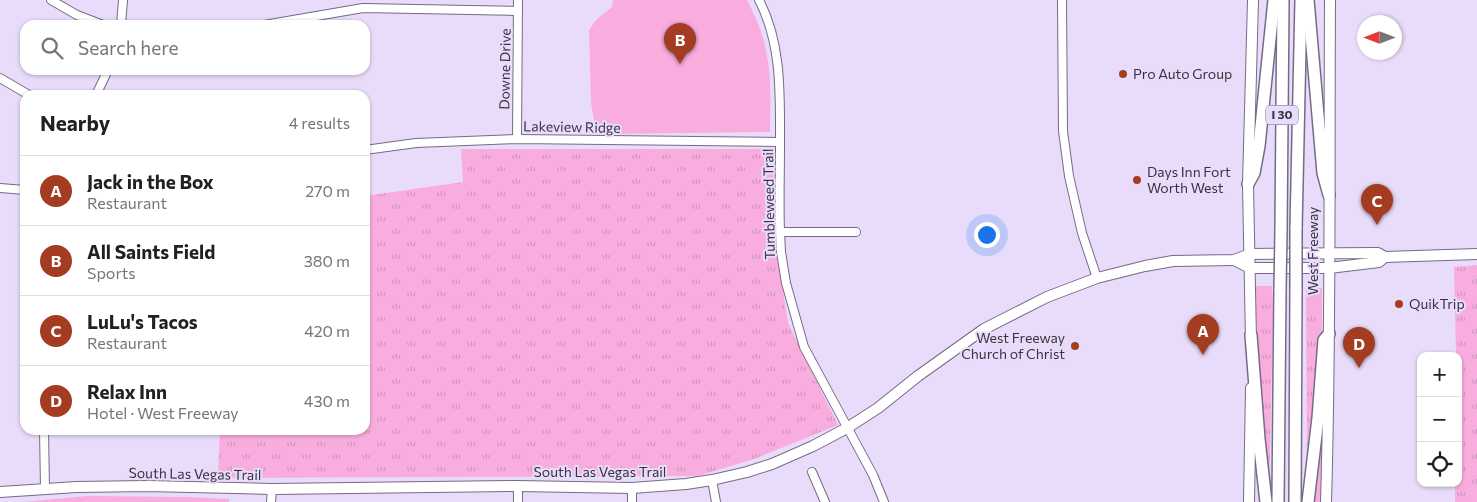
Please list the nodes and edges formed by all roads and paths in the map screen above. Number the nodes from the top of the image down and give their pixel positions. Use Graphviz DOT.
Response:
graph roads {
  1 [pos="51,0"];
  2 [pos="123,0"];
  3 [pos="518,0"];
  4 [pos="760,0"];
  5 [pos="1062,0"];
  6 [pos="1253,0"];
  7 [pos="1274,0"];
  8 [pos="1283,0"];
  9 [pos="1301,0"];
  10 [pos="1308,0"];
  11 [pos="1330,0"];
  12 [pos="518,11"];
  13 [pos="90,20"];
  14 [pos="121,20"];
  15 [pos="293,20"];
  16 [pos="106,75"];
  17 [pos="0,78"];
  18 [pos="9,84"];
  19 [pos="0,86"];
  20 [pos="20,90"];
  21 [pos="98,90"];
  22 [pos="516,139"];
  23 [pos="780,142"];
  24 [pos="370,149"];
  25 [pos="1248,184"];
  26 [pos="0,188"];
  27 [pos="20,190"];
  28 [pos="1329,195"];
  29 [pos="780,232"];
  30 [pos="856,232"];
  31 [pos="1250,254"];
  32 [pos="1328,254"];
  33 [pos="1477,254"];
  34 [pos="1385,257"];
  35 [pos="1234,260"];
  36 [pos="1250,268"];
  37 [pos="1329,268"];
  38 [pos="1097,278"];
  39 [pos="1329,334"];
  40 [pos="1251,336"];
  41 [pos="847,428"];
  42 [pos="44,435"];
  43 [pos="812,472"];
  44 [pos="712,480"];
  45 [pos="518,486"];
  46 [pos="45,488"];
  47 [pos="632,488"];
  48 [pos="272,489"];
  49 [pos="0,492"];
  50 [pos="272,502"];
  51 [pos="518,502"];
  52 [pos="632,502"];
  53 [pos="716,502"];
  54 [pos="825,502"];
  55 [pos="884,502"];
  56 [pos="1250,502"];
  57 [pos="1266,502"];
  58 [pos="1278,502"];
  59 [pos="1294,502"];
  60 [pos="1308,502"];
  61 [pos="1326,502"];
  1 -- 13 [label="street"];
  2 -- 14 [label="street"];
  3 -- 12 [label="street, Downe Drive"];
  4 -- 23 [label="street, Tumbleweed Trail"];
  5 -- 38 [label="street"];
  6 -- 25 [label="main road"];
  7 -- 25 [label="highway"];
  8 -- 58 [label="highway, I 30, bridge"];
  9 -- 59 [label="highway, West Freeway / I 30, bridge"];
  10 -- 28 [label="highway"];
  11 -- 28 [label="main road, West Freeway"];
  12 -- 15 [label="street"];
  12 -- 22 [label="street, Downe Drive"];
  16 -- 21 [label="street"];
  17 -- 18 [label="street"];
  18 -- 19 [label="street"];
  18 -- 20 [label="street"];
  22 -- 23 [label="street, Lakeview Ridge"];
  22 -- 24 [label="street, Lakeview Ridge"];
  23 -- 29 [label="street, Tumbleweed Trail"];
  25 -- 31 [label="main road"];
  26 -- 27 [label="street"];
  28 -- 32 [label="main road, West Freeway"];
  29 -- 30 [label="street"];
  29 -- 41 [label="street, Tumbleweed Trail"];
  31 -- 32 [label="main road"];
  31 -- 35 [label="main road, South Las Vegas Trail"];
  31 -- 36 [label="main road"];
  32 -- 34 [label="main road"];
  32 -- 37 [label="main road, West Freeway"];
  33 -- 34 [label="main road"];
  34 -- 37 [label="main road"];
  35 -- 36 [label="main road, South Las Vegas Trail"];
  35 -- 38 [label="main road, South Las Vegas Trail"];
  36 -- 37 [label="main road"];
  36 -- 40 [label="main road"];
  37 -- 39 [label="main road, West Freeway"];
  38 -- 41 [label="main road, South Las Vegas Trail"];
  39 -- 60 [label="highway"];
  39 -- 61 [label="main road, West Freeway"];
  40 -- 56 [label="main road"];
  40 -- 57 [label="highway"];
  41 -- 44 [label="main road, South Las Vegas Trail"];
  41 -- 55 [label="street, Tumbleweed Trail"];
  42 -- 46 [label="street"];
  43 -- 54 [label="street"];
  44 -- 47 [label="main road, South Las Vegas Trail"];
  44 -- 53 [label="street"];
  45 -- 47 [label="main road, South Las Vegas Trail"];
  45 -- 48 [label="main road, South Las Vegas Trail"];
  45 -- 51 [label="street"];
  46 -- 48 [label="main road, South Las Vegas Trail"];
  46 -- 49 [label="main road, South Las Vegas Trail"];
  47 -- 52 [label="street"];
  48 -- 50 [label="street"];
}
